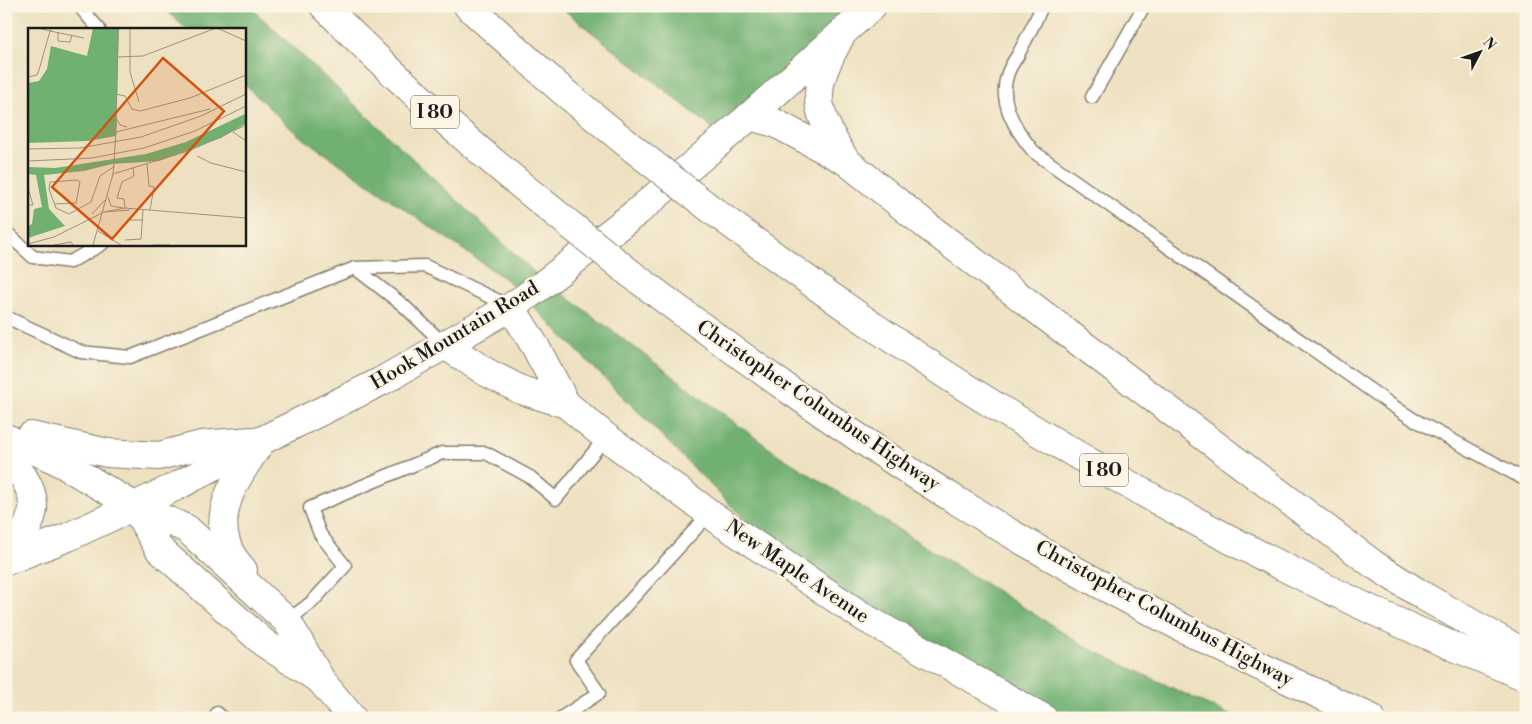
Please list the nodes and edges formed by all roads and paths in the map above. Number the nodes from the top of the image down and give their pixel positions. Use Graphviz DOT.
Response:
graph roads {
  1 [pos="79,6"];
  2 [pos="324,6"];
  3 [pos="468,6"];
  4 [pos="872,6"];
  5 [pos="1042,6"];
  6 [pos="1144,6"];
  7 [pos="98,28"];
  8 [pos="842,33"];
  9 [pos="1092,97"];
  10 [pos="750,116"];
  11 [pos="846,162"];
  12 [pos="6,232"];
  13 [pos="100,245"];
  14 [pos="355,268"];
  15 [pos="511,307"];
  16 [pos="6,317"];
  17 [pos="445,345"];
  18 [pos="566,404"];
  19 [pos="6,430"];
  20 [pos="606,437"];
  21 [pos="6,438"];
  22 [pos="261,441"];
  23 [pos="6,457"];
  24 [pos="1526,480"];
  25 [pos="134,506"];
  26 [pos="710,513"];
  27 [pos="9,559"];
  28 [pos="281,615"];
  29 [pos="1526,654"];
  30 [pos="1526,677"];
  31 [pos="322,682"];
  32 [pos="352,718"];
  33 [pos="562,718"];
  34 [pos="1043,718"];
  35 [pos="1371,718"];
  1 -- 7 [label="lane"];
  2 -- 35 [label="main road, Christopher Columbus Highway / I 80, bridge"];
  3 -- 30 [label="main road, I 80, bridge"];
  4 -- 8 [label="main road, Hook Mountain Road"];
  5 -- 24 [label="lane"];
  6 -- 9 [label="lane"];
  8 -- 10 [label="main road, Hook Mountain Road"];
  8 -- 11 [label="main road"];
  10 -- 11 [label="main road"];
  10 -- 15 [label="main road, Hook Mountain Road"];
  11 -- 29 [label="main road"];
  12 -- 13 [label="lane"];
  14 -- 15 [label="lane"];
  14 -- 16 [label="lane"];
  14 -- 17 [label="lane"];
  15 -- 17 [label="main road, Hook Mountain Road"];
  15 -- 18 [label="main road, New Maple Avenue"];
  17 -- 18 [label="main road, New Maple Avenue"];
  17 -- 22 [label="main road, Hook Mountain Road"];
  18 -- 20 [label="main road, New Maple Avenue"];
  19 -- 22 [label="main road"];
  20 -- 26 [label="main road, New Maple Avenue"];
  20 -- 28 [label="lane"];
  21 -- 25 [label="main road"];
  22 -- 25 [label="main road, Hook Mountain Road"];
  22 -- 28 [label="main road"];
  23 -- 27 [label="main road"];
  25 -- 27 [label="main road, Hook Mountain Road"];
  25 -- 28 [label="main road"];
  25 -- 31 [label="main road"];
  26 -- 33 [label="lane"];
  26 -- 34 [label="main road, New Maple Avenue"];
  28 -- 31 [label="main road"];
  31 -- 32 [label="main road"];
}
